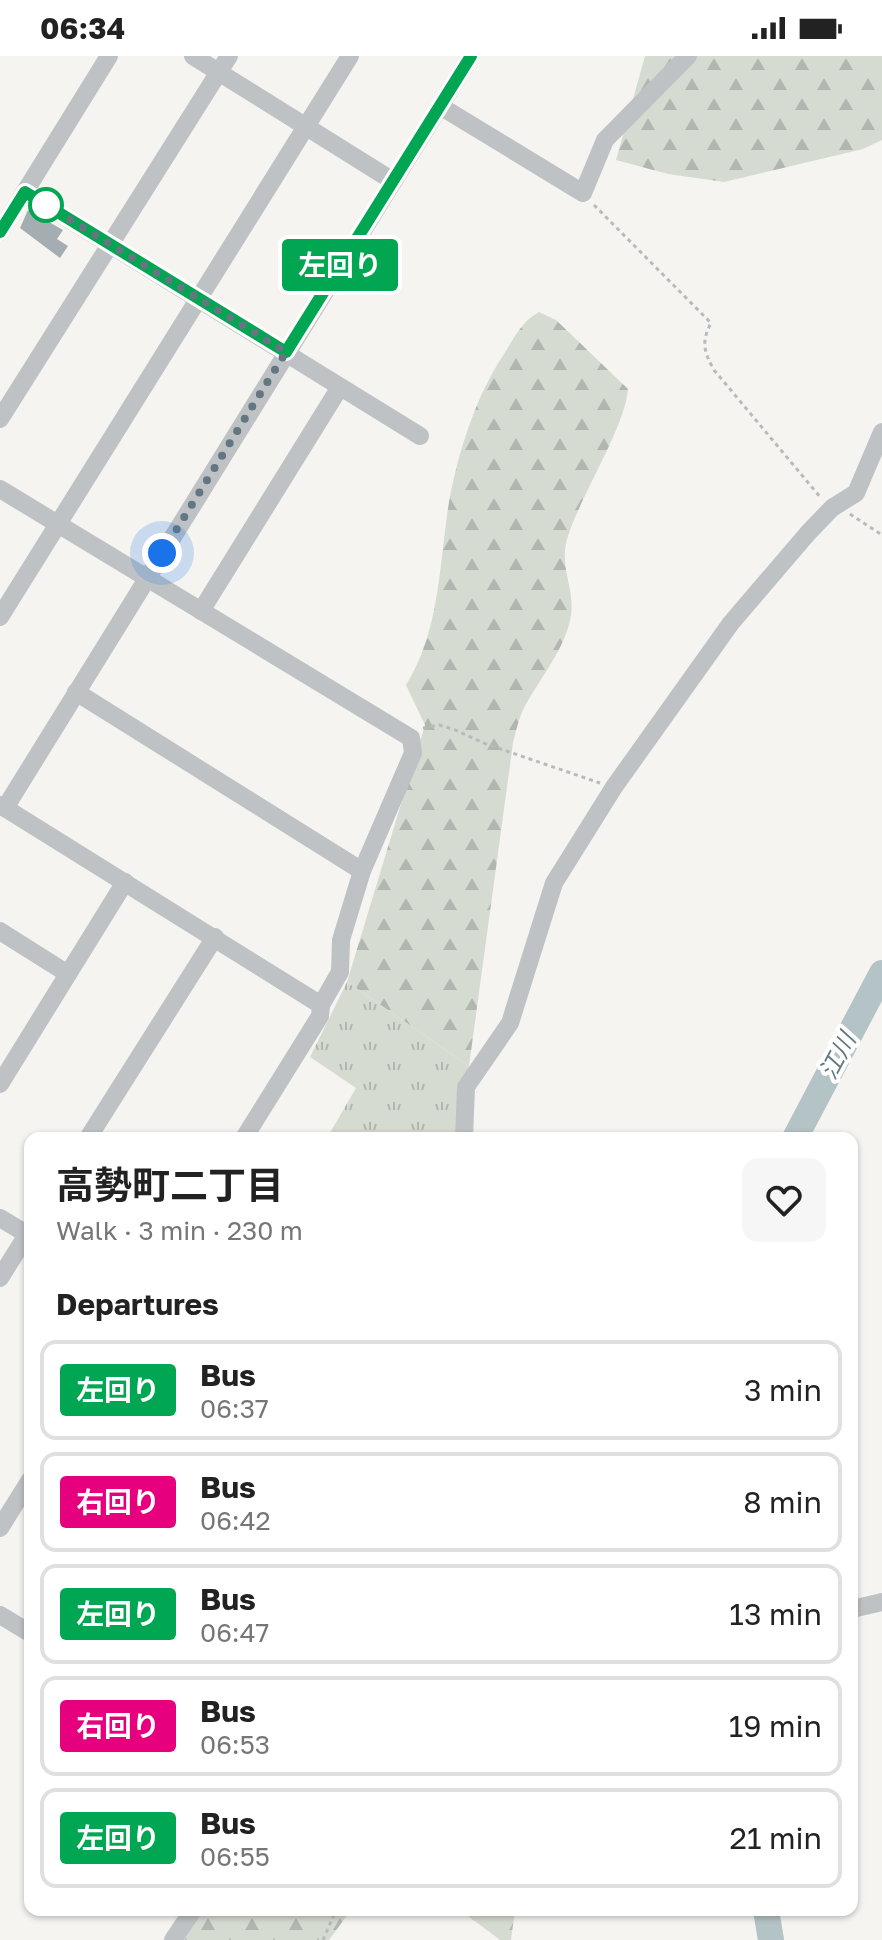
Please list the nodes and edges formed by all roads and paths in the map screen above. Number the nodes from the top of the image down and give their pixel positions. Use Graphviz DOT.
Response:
graph roads {
  1 [pos="109,56"];
  2 [pos="193,56"];
  3 [pos="350,56"];
  4 [pos="471,56"];
  5 [pos="688,56"];
  6 [pos="224,64"];
  7 [pos="440,106"];
  8 [pos="306,126"];
  9 [pos="393,181"];
  10 [pos="25,192"];
  11 [pos="583,193"];
  12 [pos="0,232"];
  13 [pos="112,245"];
  14 [pos="199,299"];
  15 [pos="286,352"];
  16 [pos="340,387"];
  17 [pos="0,419"];
  18 [pos="882,432"];
  19 [pos="420,436"];
  20 [pos="0,489"];
  21 [pos="835,507"];
  22 [pos="58,524"];
  23 [pos="882,535"];
  24 [pos="146,578"];
  25 [pos="201,611"];
  26 [pos="0,617"];
  27 [pos="76,692"];
  28 [pos="411,738"];
  29 [pos="614,787"];
  30 [pos="2,806"];
  31 [pos="362,871"];
  32 [pos="125,882"];
  33 [pos="0,931"];
  34 [pos="215,937"];
  35 [pos="68,974"];
  36 [pos="321,1005"];
  37 [pos="0,1084"];
  38 [pos="92,1132"];
  39 [pos="248,1132"];
  40 [pos="464,1132"];
  41 [pos="0,1218"];
  42 [pos="24,1230"];
  43 [pos="24,1241"];
  44 [pos="0,1278"];
  45 [pos="24,1490"];
  46 [pos="0,1528"];
  47 [pos="882,1602"];
  48 [pos="858,1608"];
  49 [pos="0,1615"];
  50 [pos="24,1629"];
  51 [pos="189,1916"];
  52 [pos="333,1916"];
  53 [pos="173,1940"];
  54 [pos="323,1940"];
  1 -- 10 [label="street"];
  2 -- 6 [label="street"];
  3 -- 8 [label="street"];
  4 -- 7 [label="street"];
  5 -- 11 [label="street"];
  6 -- 8 [label="street"];
  6 -- 13 [label="street"];
  7 -- 9 [label="street"];
  7 -- 11 [label="street"];
  8 -- 9 [label="street"];
  8 -- 14 [label="street"];
  9 -- 15 [label="street"];
  10 -- 12 [label="street"];
  10 -- 13 [label="street"];
  11 -- 21 [label="path"];
  13 -- 14 [label="street"];
  13 -- 17 [label="street"];
  14 -- 15 [label="street"];
  14 -- 22 [label="street"];
  15 -- 16 [label="street"];
  15 -- 24 [label="street"];
  16 -- 19 [label="street"];
  16 -- 25 [label="street"];
  18 -- 21 [label="street"];
  20 -- 22 [label="street"];
  21 -- 23 [label="path"];
  21 -- 29 [label="street"];
  22 -- 24 [label="street"];
  22 -- 26 [label="street"];
  24 -- 25 [label="street"];
  24 -- 27 [label="street"];
  25 -- 28 [label="street"];
  27 -- 30 [label="street"];
  27 -- 31 [label="street"];
  28 -- 29 [label="path"];
  28 -- 31 [label="street"];
  29 -- 40 [label="street"];
  30 -- 32 [label="street"];
  31 -- 36 [label="street"];
  32 -- 34 [label="street"];
  32 -- 35 [label="street"];
  33 -- 35 [label="street"];
  34 -- 36 [label="street"];
  34 -- 38 [label="street"];
  35 -- 37 [label="street"];
  36 -- 39 [label="street"];
  41 -- 42 [label="street"];
  43 -- 44 [label="street"];
  45 -- 46 [label="street"];
  47 -- 48 [label="street"];
  49 -- 50 [label="street"];
  51 -- 53 [label="street"];
  52 -- 54 [label="path"];
}
